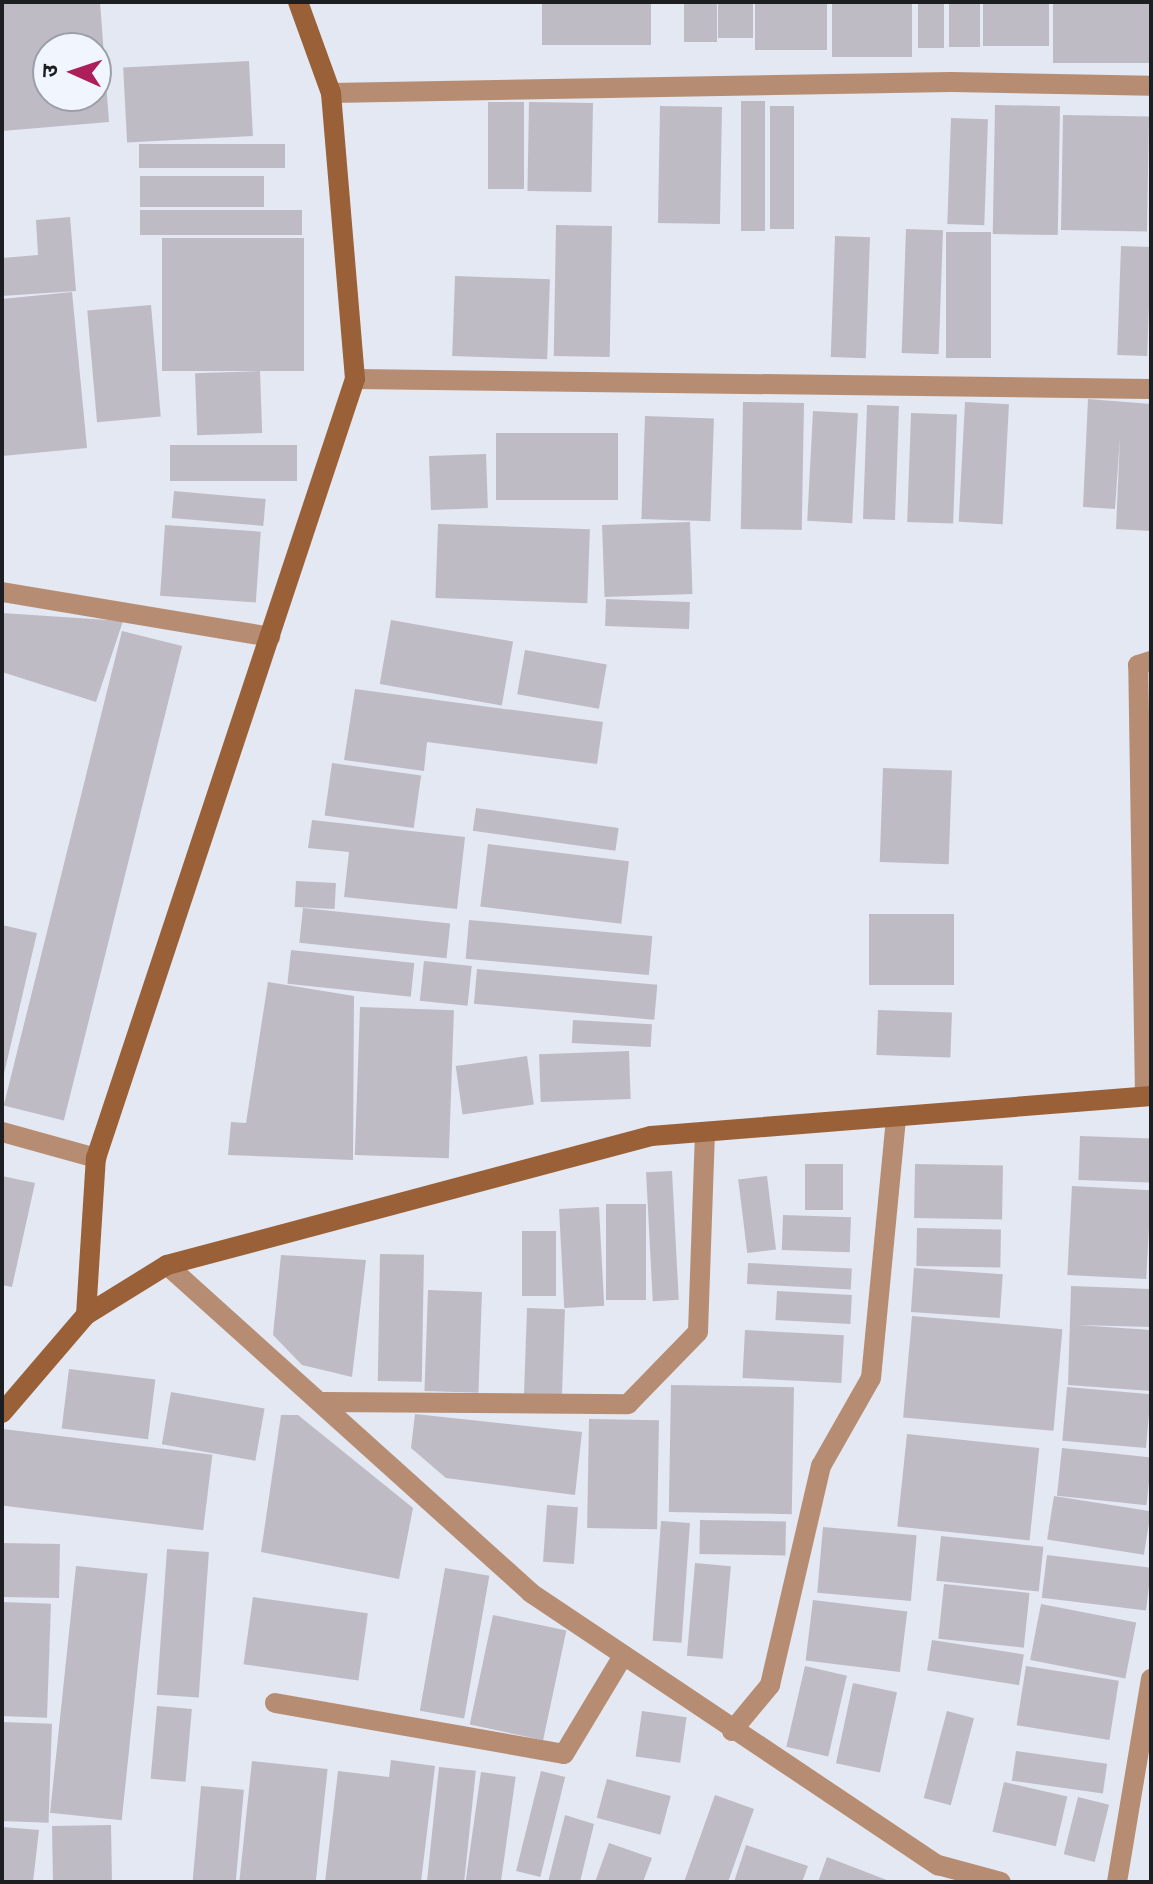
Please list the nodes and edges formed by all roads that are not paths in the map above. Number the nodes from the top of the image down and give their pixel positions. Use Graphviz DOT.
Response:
graph roads {
  1 [pos="298,2"];
  2 [pos="1151,86"];
  3 [pos="331,93"];
  4 [pos="355,379"];
  5 [pos="1151,389"];
  6 [pos="2,592"];
  7 [pos="270,637"];
  8 [pos="1151,661"];
  9 [pos="1148,1096"];
  10 [pos="896,1117"];
  11 [pos="2,1132"];
  12 [pos="705,1132"];
  13 [pos="96,1158"];
  14 [pos="167,1265"];
  15 [pos="86,1315"];
  16 [pos="323,1402"];
  17 [pos="2,1413"];
  18 [pos="623,1656"];
  19 [pos="1151,1679"];
  20 [pos="275,1703"];
  21 [pos="732,1731"];
  22 [pos="1143,1776"];
  23 [pos="1001,1882"];
  24 [pos="1117,1882"];
  1 -- 3 [label="street"];
  2 -- 3 [label="street"];
  3 -- 4 [label="street"];
  4 -- 5 [label="street"];
  4 -- 7 [label="street"];
  6 -- 7 [label="street"];
  7 -- 13 [label="street"];
  8 -- 9 [label="street"];
  9 -- 10 [label="street"];
  10 -- 12 [label="street"];
  10 -- 21 [label="street"];
  11 -- 13 [label="street"];
  12 -- 14 [label="street"];
  12 -- 16 [label="street"];
  13 -- 15 [label="street"];
  14 -- 15 [label="street"];
  14 -- 16 [label="street"];
  15 -- 17 [label="street"];
  16 -- 18 [label="street"];
  18 -- 20 [label="street"];
  18 -- 21 [label="street"];
  19 -- 22 [label="street"];
  21 -- 23 [label="street"];
  22 -- 24 [label="street"];
}
